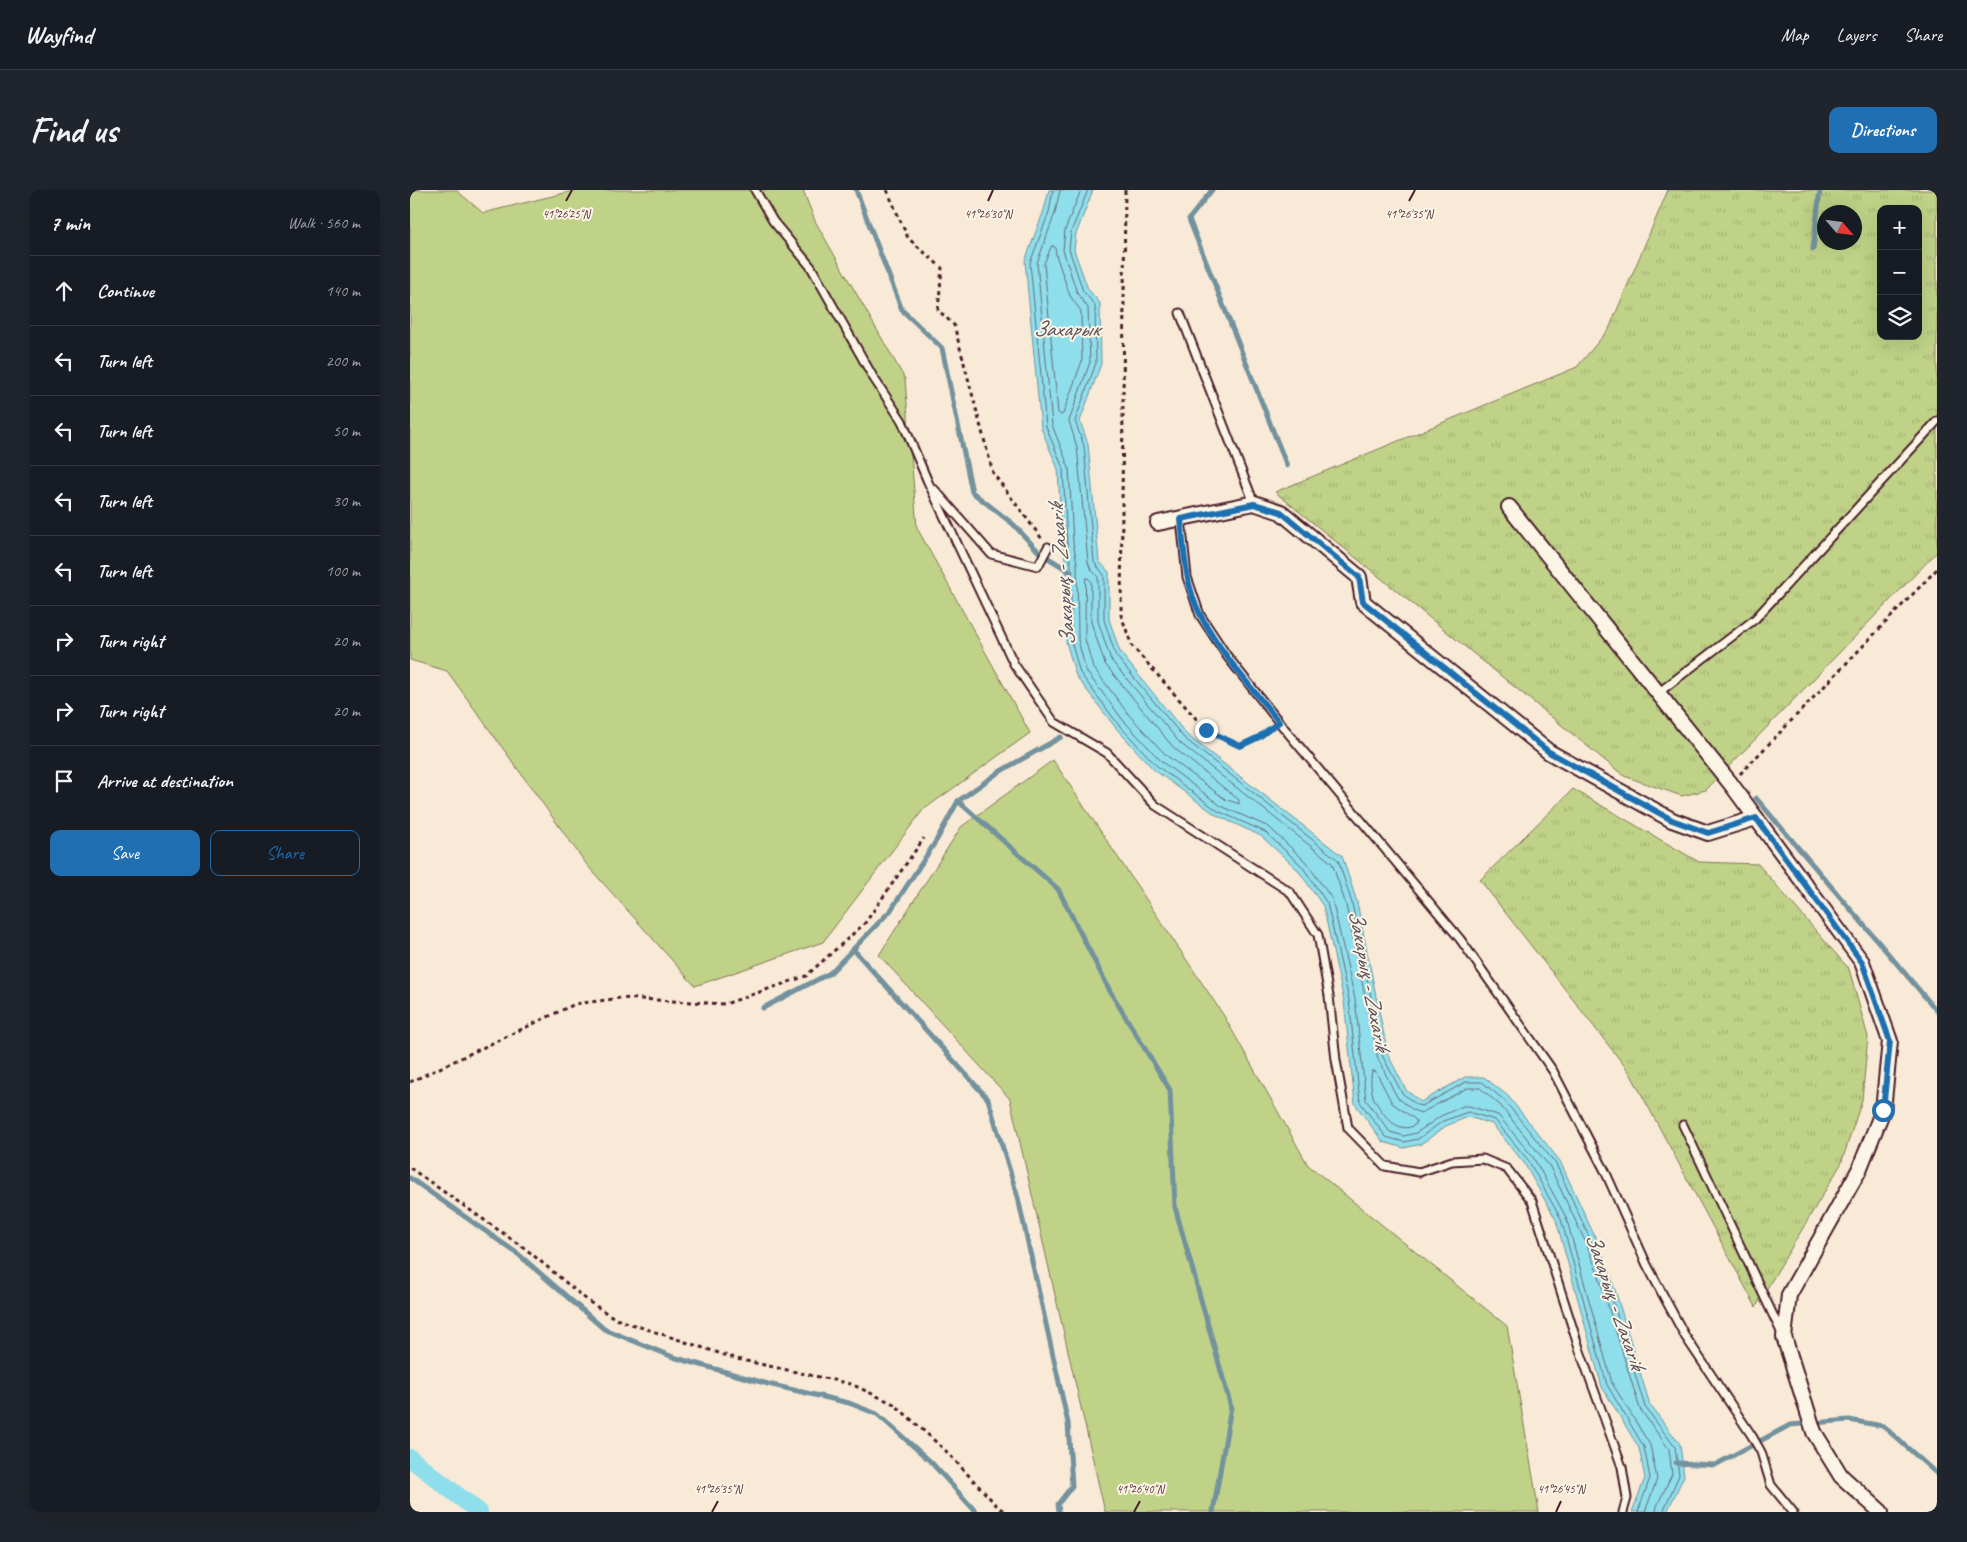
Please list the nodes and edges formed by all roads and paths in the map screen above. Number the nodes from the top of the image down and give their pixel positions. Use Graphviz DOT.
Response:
graph roads {
  1 [pos="755,190"];
  2 [pos="887,190"];
  3 [pos="1125,190"];
  4 [pos="1180,313"];
  5 [pos="1937,421"];
  6 [pos="928,482"];
  7 [pos="1254,504"];
  8 [pos="1509,507"];
  9 [pos="1181,519"];
  10 [pos="1158,523"];
  11 [pos="1048,547"];
  12 [pos="1937,569"];
  13 [pos="1658,693"];
  14 [pos="1279,722"];
  15 [pos="1731,784"];
  16 [pos="1756,818"];
  17 [pos="924,838"];
  18 [pos="410,1082"];
  19 [pos="1683,1125"];
  20 [pos="410,1168"];
  21 [pos="1784,1337"];
  22 [pos="1006,1512"];
  23 [pos="1624,1512"];
  24 [pos="1793,1512"];
  25 [pos="1881,1512"];
  1 -- 6 [label="lane"];
  2 -- 11 [label="path"];
  3 -- 14 [label="path"];
  4 -- 7 [label="lane"];
  5 -- 13 [label="lane"];
  6 -- 11 [label="lane"];
  6 -- 23 [label="lane"];
  7 -- 9 [label="street"];
  7 -- 16 [label="street"];
  8 -- 13 [label="street"];
  9 -- 10 [label="street"];
  9 -- 14 [label="lane"];
  12 -- 15 [label="path"];
  13 -- 15 [label="street"];
  14 -- 24 [label="lane"];
  15 -- 16 [label="street"];
  16 -- 21 [label="street"];
  17 -- 18 [label="path"];
  19 -- 21 [label="lane"];
  20 -- 22 [label="path"];
  21 -- 25 [label="street"];
}
